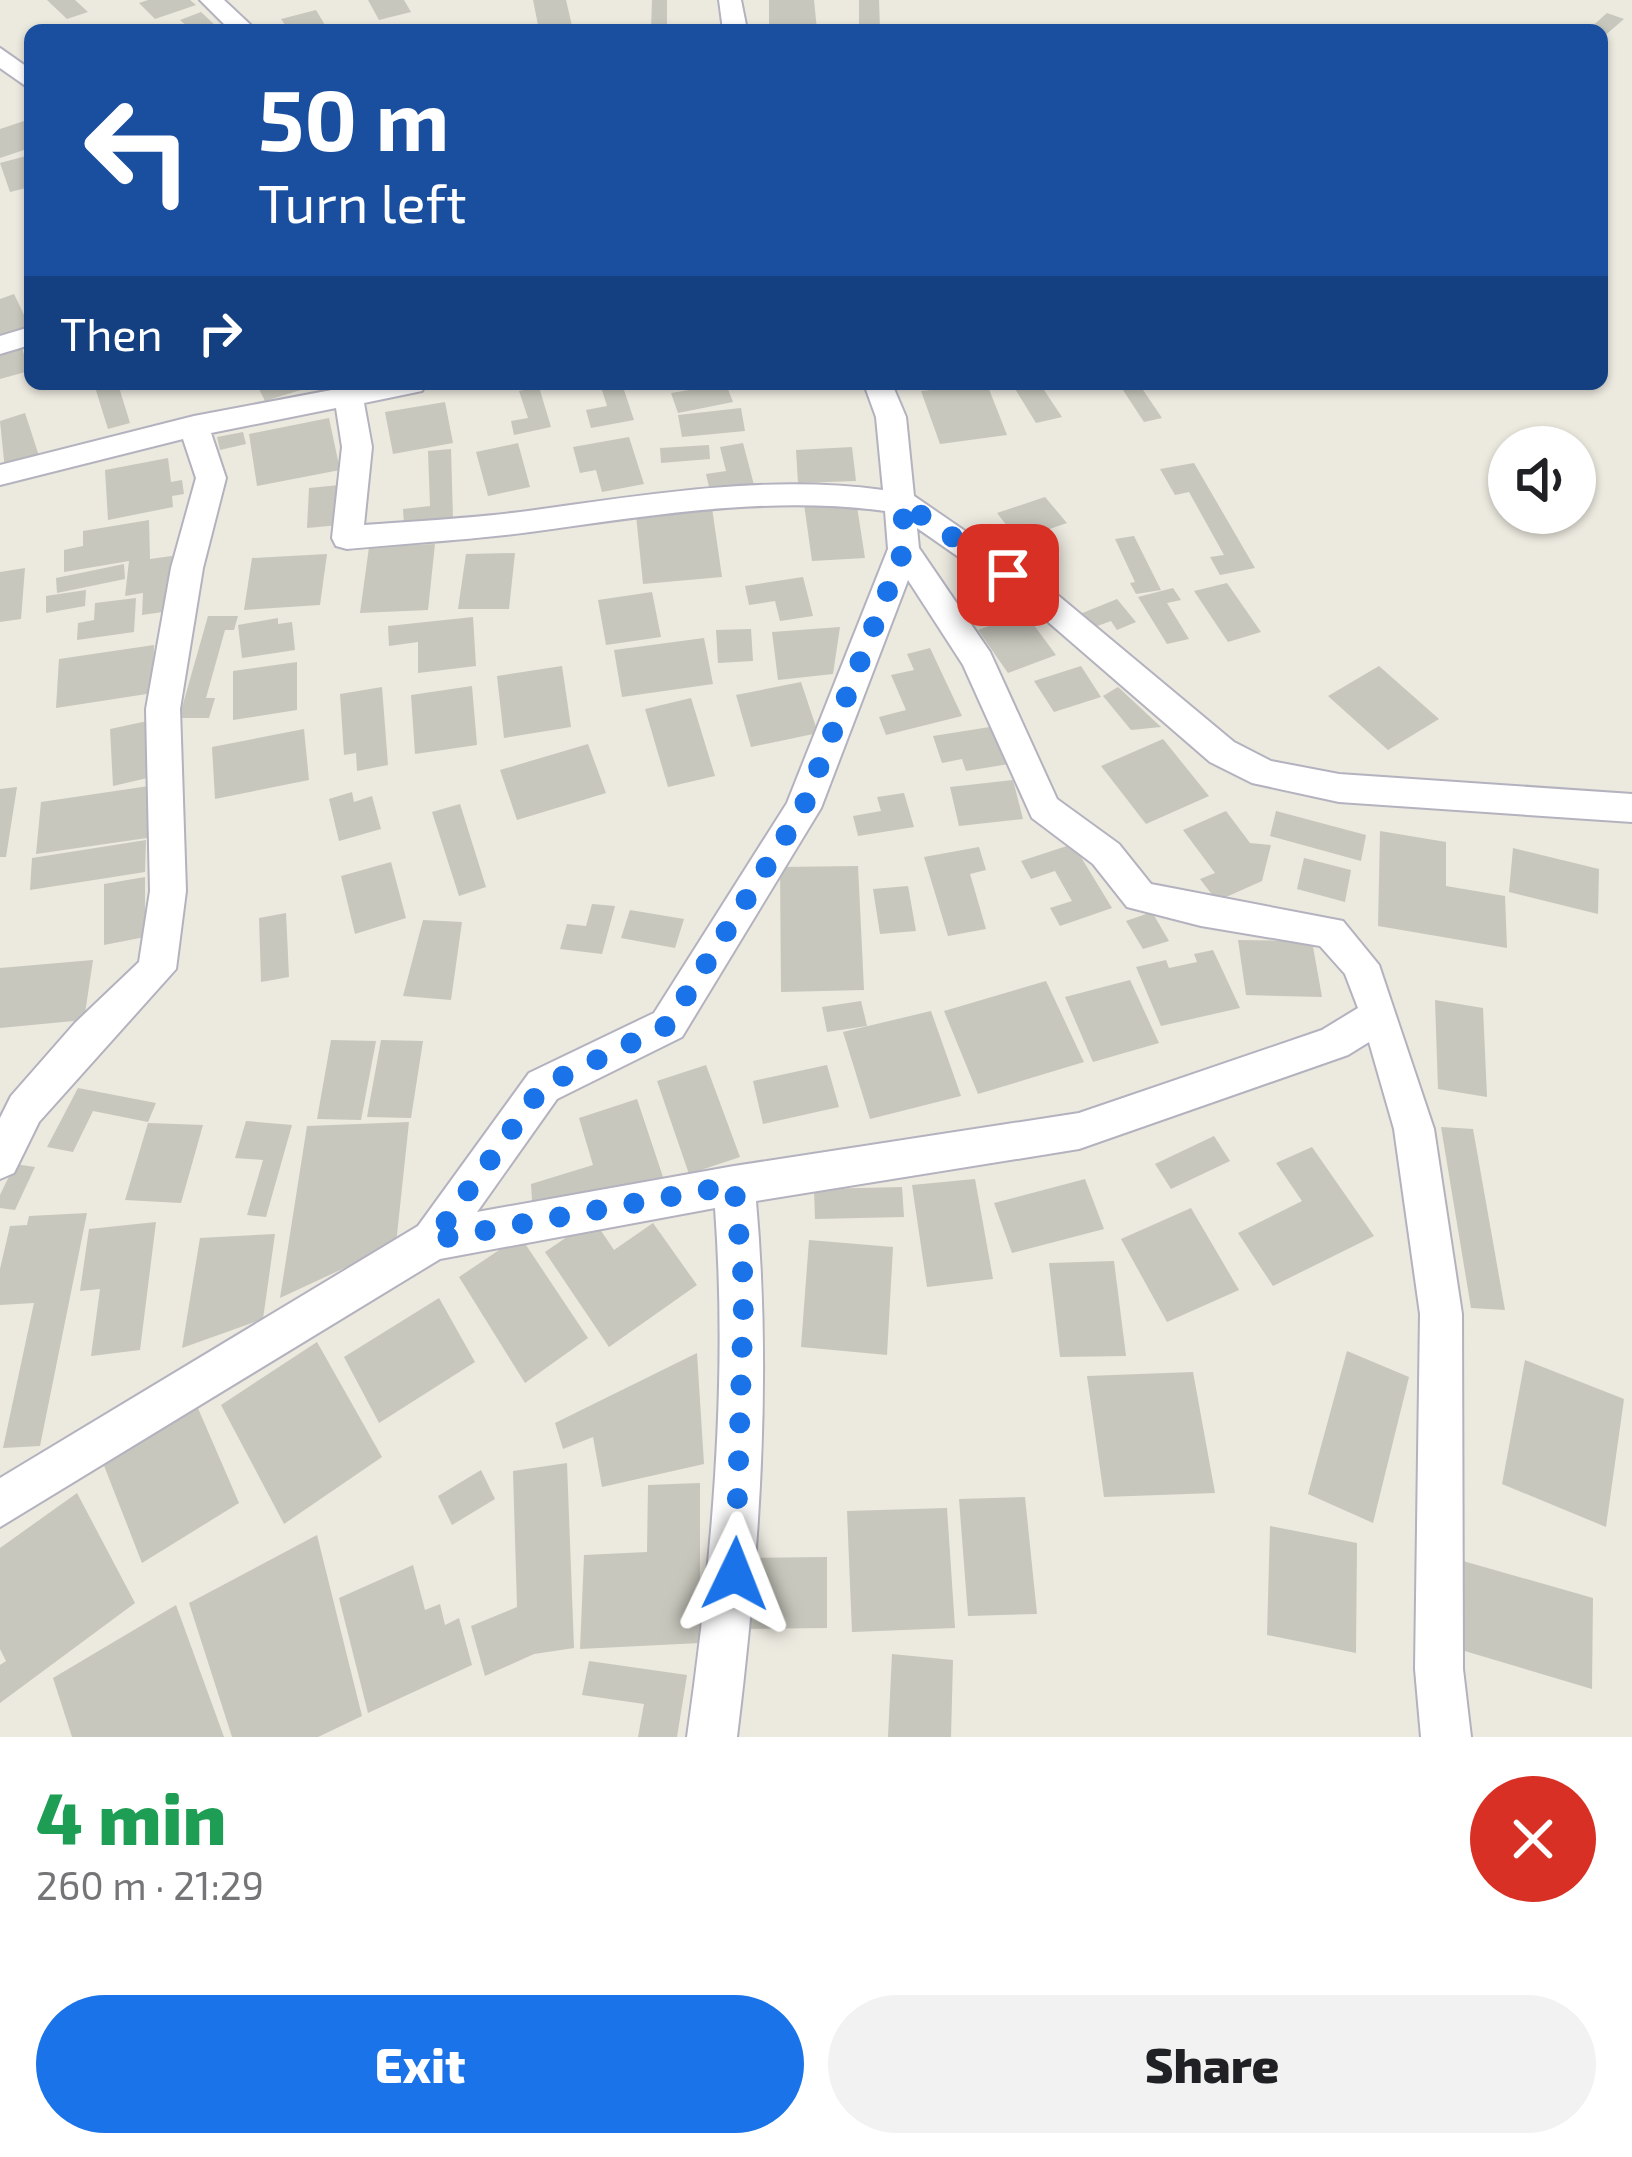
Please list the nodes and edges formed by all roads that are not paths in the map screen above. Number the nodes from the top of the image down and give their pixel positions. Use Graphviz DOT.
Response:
graph roads {
  1 [pos="211,0"];
  2 [pos="237,24"];
  3 [pos="0,55"];
  4 [pos="24,77"];
  5 [pos="380,390"];
  6 [pos="880,390"];
  7 [pos="348,396"];
  8 [pos="194,426"];
  9 [pos="0,475"];
  10 [pos="903,503"];
  11 [pos="904,549"];
  12 [pos="1632,808"];
  13 [pos="1380,1015"];
  14 [pos="0,1160"];
  15 [pos="734,1185"];
  16 [pos="433,1240"];
  17 [pos="0,1504"];
  18 [pos="712,1737"];
  19 [pos="1446,1737"];
  1 -- 2 [label="street"];
  3 -- 4 [label="street"];
  5 -- 7 [label="street"];
  6 -- 10 [label="street"];
  7 -- 8 [label="street"];
  7 -- 10 [label="street"];
  8 -- 9 [label="street"];
  8 -- 14 [label="street"];
  10 -- 11 [label="street"];
  10 -- 12 [label="street"];
  11 -- 13 [label="street"];
  11 -- 16 [label="street"];
  13 -- 15 [label="street"];
  13 -- 19 [label="street"];
  15 -- 16 [label="street"];
  15 -- 18 [label="street"];
  16 -- 17 [label="street"];
}
